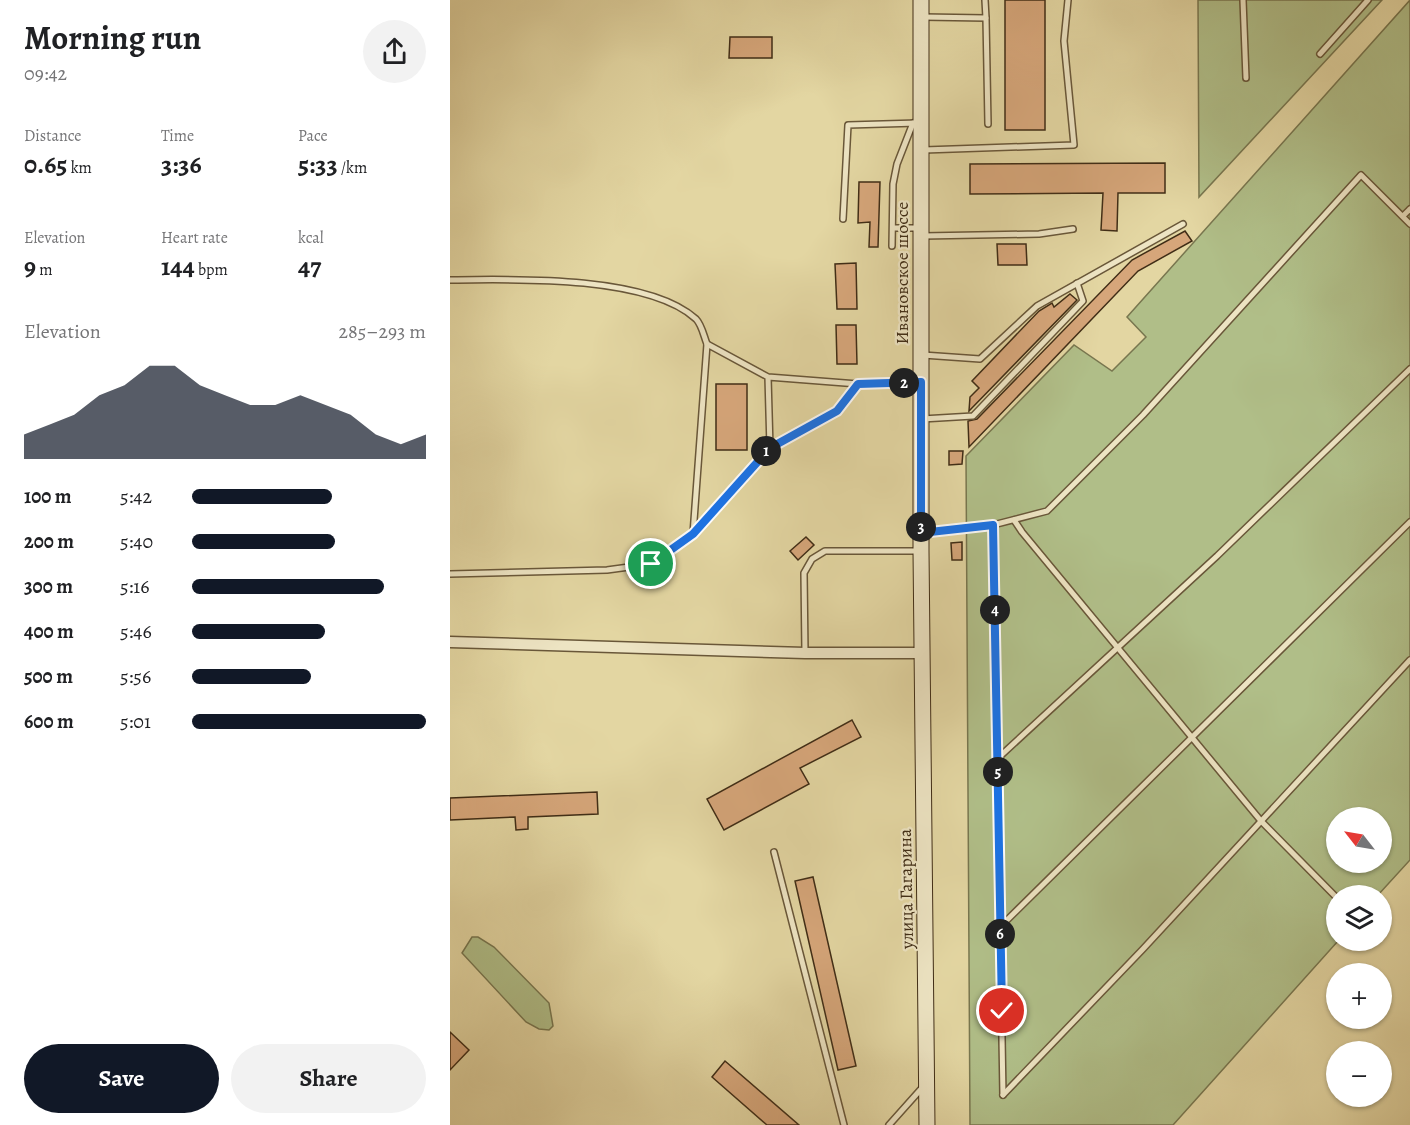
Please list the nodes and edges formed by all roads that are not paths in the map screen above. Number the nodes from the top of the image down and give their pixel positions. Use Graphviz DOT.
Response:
graph roads {
  1 [pos="921,0"];
  2 [pos="985,0"];
  3 [pos="1068,0"];
  4 [pos="1243,0"];
  5 [pos="1368,0"];
  6 [pos="921,17"];
  7 [pos="986,18"];
  8 [pos="1320,54"];
  9 [pos="1246,78"];
  10 [pos="918,123"];
  11 [pos="988,124"];
  12 [pos="922,150"];
  13 [pos="1410,209"];
  14 [pos="1402,216"];
  15 [pos="843,219"];
  16 [pos="1183,224"];
  17 [pos="1410,224"];
  18 [pos="893,228"];
  19 [pos="1073,229"];
  20 [pos="921,232"];
  21 [pos="892,246"];
  22 [pos="450,280"];
  23 [pos="1077,283"];
  24 [pos="707,344"];
  25 [pos="921,355"];
  26 [pos="1410,369"];
  27 [pos="768,377"];
  28 [pos="921,382"];
  29 [pos="858,384"];
  30 [pos="921,418"];
  31 [pos="770,448"];
  32 [pos="1014,519"];
  33 [pos="1410,522"];
  34 [pos="993,525"];
  35 [pos="921,533"];
  36 [pos="693,534"];
  37 [pos="921,551"];
  38 [pos="450,574"];
  39 [pos="450,642"];
  40 [pos="1117,648"];
  41 [pos="805,653"];
  42 [pos="922,654"];
  43 [pos="1410,660"];
  44 [pos="1192,738"];
  45 [pos="997,759"];
  46 [pos="1261,821"];
  47 [pos="774,852"];
  48 [pos="1326,887"];
  49 [pos="1000,927"];
  50 [pos="927,1082"];
  51 [pos="844,1125"];
  52 [pos="889,1125"];
  53 [pos="927,1125"];
  1 -- 6 [label="street, Ивановское шоссе"];
  2 -- 7 [label="lane"];
  3 -- 12 [label="lane"];
  4 -- 9 [label="lane"];
  5 -- 8 [label="lane"];
  6 -- 7 [label="lane"];
  6 -- 10 [label="street, Ивановское шоссе"];
  7 -- 11 [label="lane"];
  10 -- 12 [label="street, Ивановское шоссе"];
  10 -- 15 [label="lane"];
  10 -- 18 [label="lane"];
  12 -- 20 [label="street, Ивановское шоссе"];
  13 -- 14 [label="lane"];
  14 -- 17 [label="lane"];
  14 -- 32 [label="lane"];
  16 -- 23 [label="lane"];
  18 -- 20 [label="lane"];
  18 -- 21 [label="lane"];
  19 -- 20 [label="lane"];
  20 -- 25 [label="street, Ивановское шоссе"];
  22 -- 24 [label="lane"];
  23 -- 25 [label="lane"];
  23 -- 30 [label="lane"];
  24 -- 27 [label="lane"];
  24 -- 36 [label="lane"];
  25 -- 28 [label="street, Ивановское шоссе"];
  26 -- 40 [label="lane"];
  27 -- 29 [label="lane"];
  27 -- 31 [label="lane"];
  28 -- 29 [label="lane"];
  28 -- 30 [label="street, Ивановское шоссе"];
  29 -- 31 [label="lane"];
  30 -- 35 [label="street, Ивановское шоссе"];
  31 -- 36 [label="lane"];
  32 -- 34 [label="lane"];
  32 -- 40 [label="lane"];
  33 -- 44 [label="lane"];
  34 -- 35 [label="lane"];
  34 -- 45 [label="lane"];
  35 -- 37 [label="street, Ивановское шоссе"];
  36 -- 38 [label="lane"];
  37 -- 41 [label="lane"];
  37 -- 42 [label="street, Ивановское шоссе"];
  39 -- 41 [label="street"];
  40 -- 44 [label="lane"];
  40 -- 45 [label="lane"];
  41 -- 42 [label="street"];
  42 -- 50 [label="street, улица Гагарина"];
  43 -- 46 [label="lane"];
  44 -- 46 [label="lane"];
  44 -- 49 [label="lane"];
  45 -- 49 [label="lane"];
  46 -- 48 [label="lane"];
  46 -- 49 [label="lane"];
  47 -- 51 [label="lane"];
  50 -- 52 [label="lane"];
  50 -- 53 [label="street, улица Гагарина"];
}
